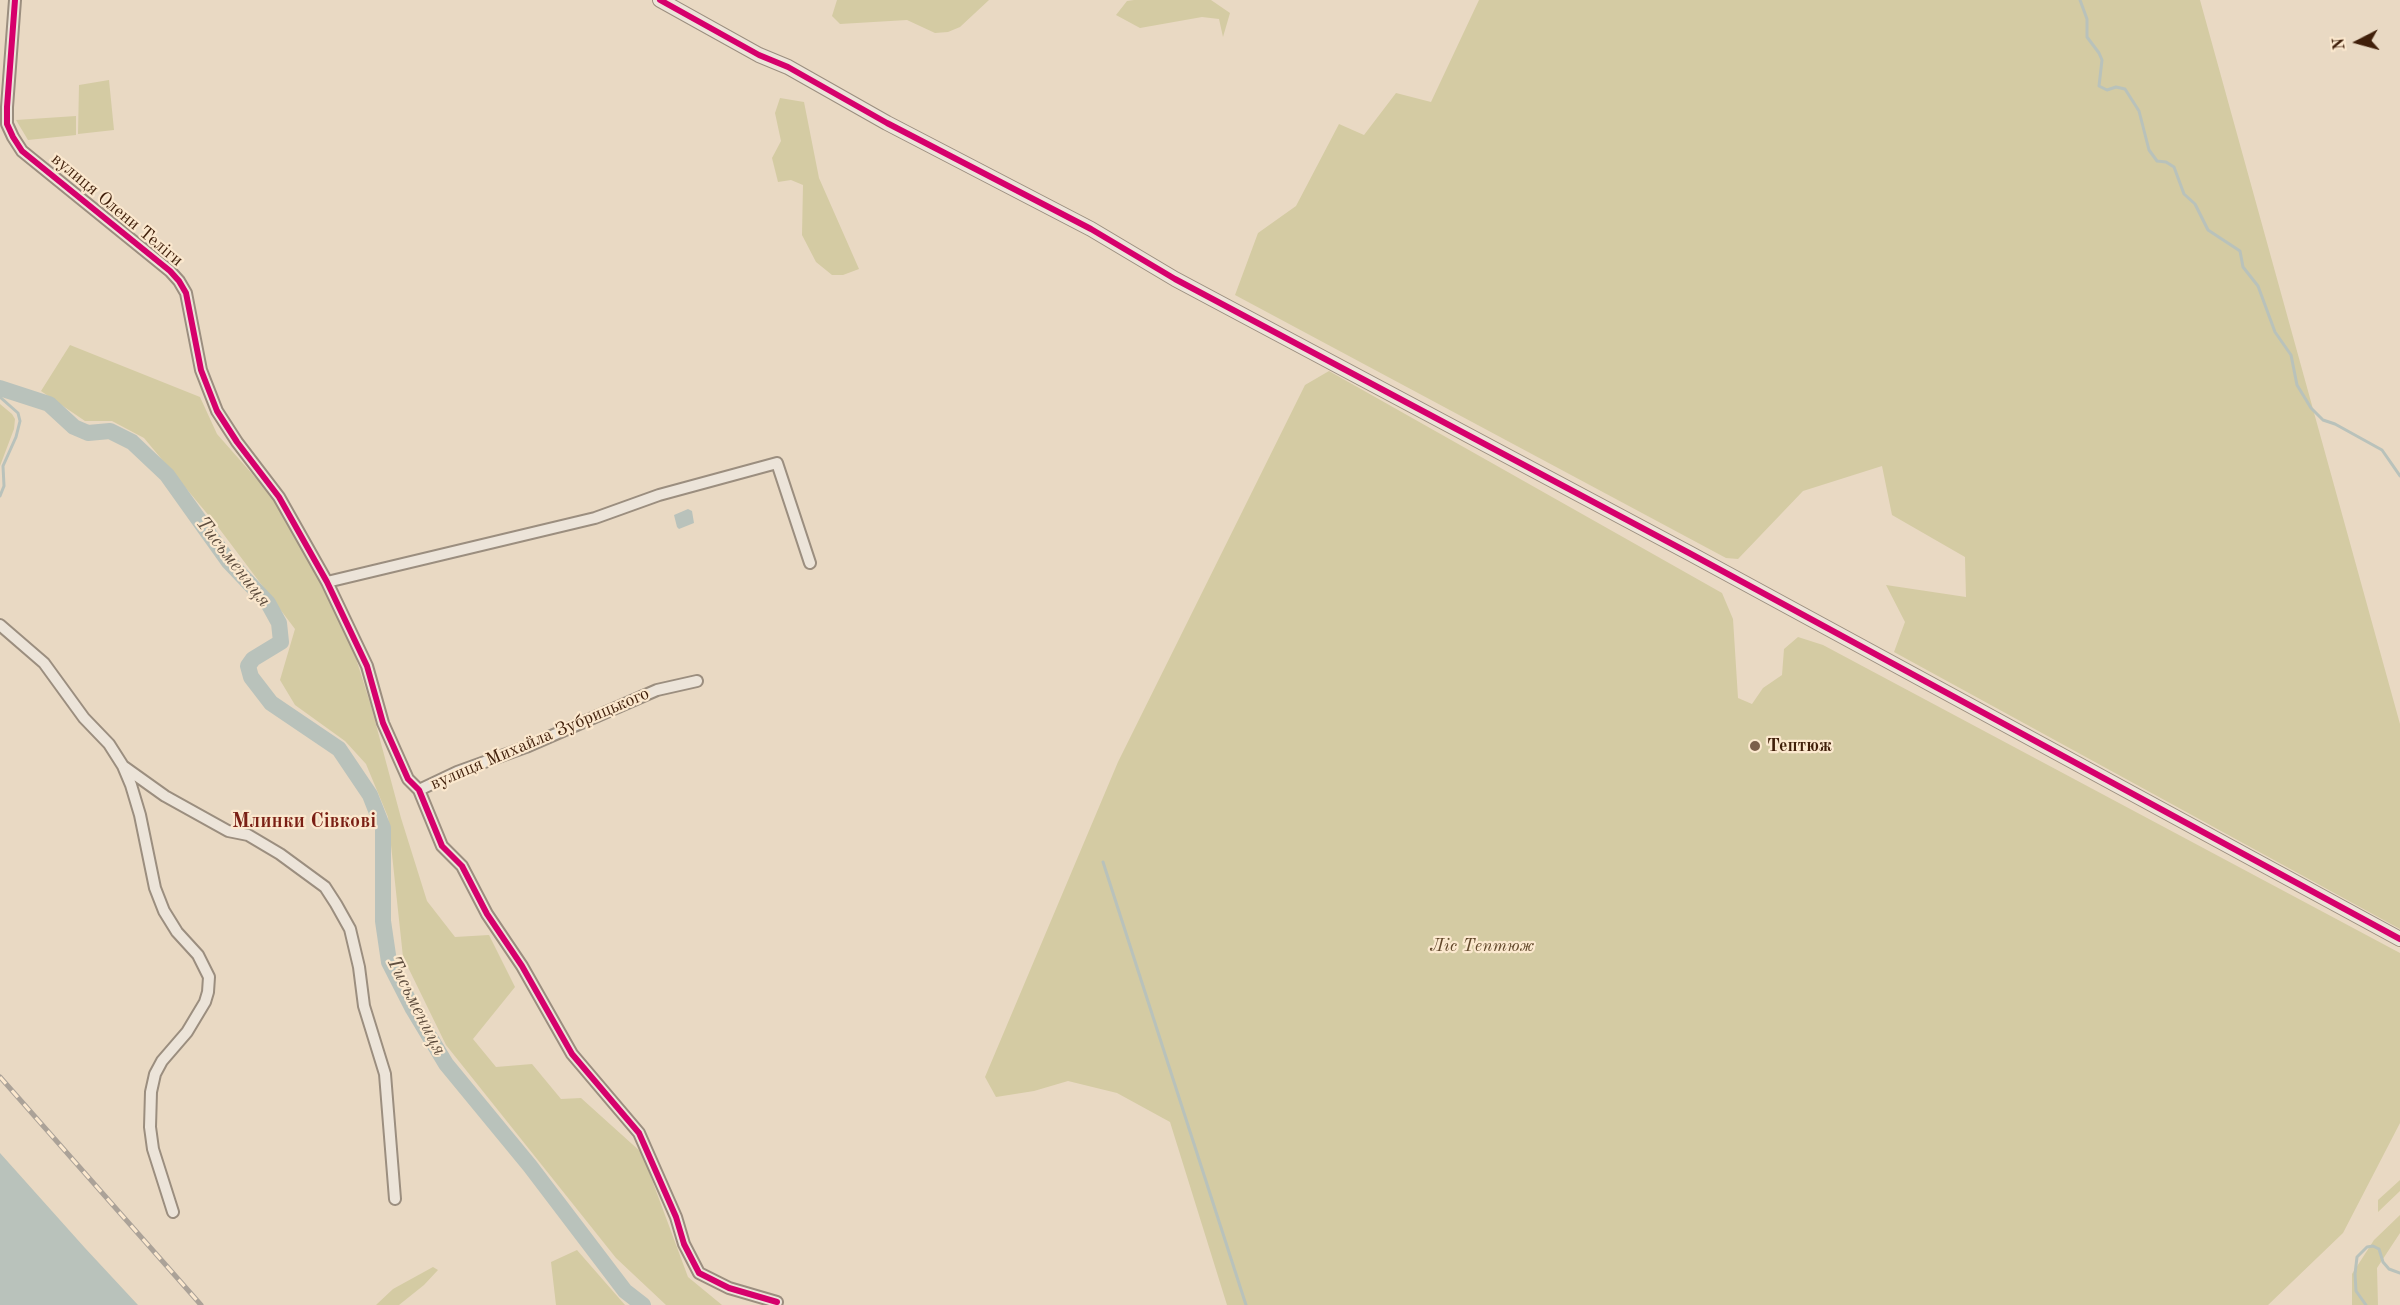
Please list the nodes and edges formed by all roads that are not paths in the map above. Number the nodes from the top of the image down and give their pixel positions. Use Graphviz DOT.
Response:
graph roads {
  1 [pos="15,0"];
  2 [pos="660,0"];
  3 [pos="810,563"];
  4 [pos="327,582"];
  5 [pos="0,625"];
  6 [pos="697,681"];
  7 [pos="123,766"];
  8 [pos="419,790"];
  9 [pos="2400,939"];
  10 [pos="395,1199"];
  11 [pos="173,1212"];
  12 [pos="777,1302"];
  1 -- 4 [label="street, вулиця Олени Теліги"];
  2 -- 9 [label="street"];
  3 -- 4 [label="street"];
  4 -- 8 [label="street, вулиця Олени Теліги"];
  5 -- 7 [label="street"];
  6 -- 8 [label="street, вулиця Михайла Зубрицького"];
  7 -- 10 [label="street"];
  7 -- 11 [label="street"];
  8 -- 12 [label="street, вулиця Михайла Зубрицького"];
}
